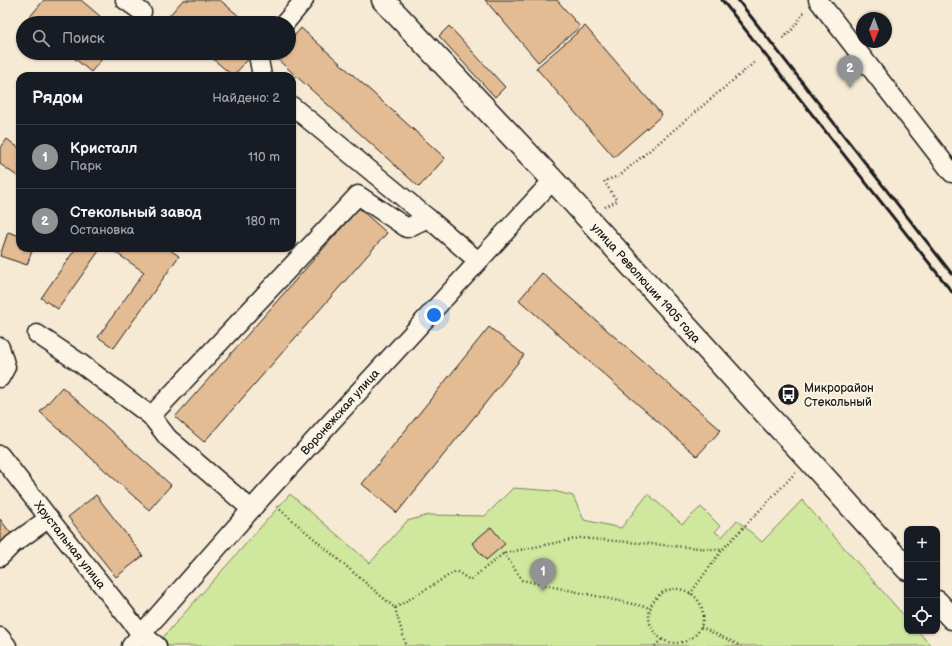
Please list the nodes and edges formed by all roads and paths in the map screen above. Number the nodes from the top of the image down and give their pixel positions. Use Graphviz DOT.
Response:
graph roads {
  1 [pos="125,0"];
  2 [pos="304,0"];
  3 [pos="383,0"];
  4 [pos="818,0"];
  5 [pos="142,12"];
  6 [pos="804,12"];
  7 [pos="291,16"];
  8 [pos="782,38"];
  9 [pos="259,60"];
  10 [pos="756,61"];
  11 [pos="261,72"];
  12 [pos="296,109"];
  13 [pos="952,173"];
  14 [pos="553,180"];
  15 [pos="605,207"];
  16 [pos="428,218"];
  17 [pos="478,261"];
  18 [pos="37,334"];
  19 [pos="0,347"];
  20 [pos="0,378"];
  21 [pos="151,416"];
  22 [pos="0,455"];
  23 [pos="798,471"];
  24 [pos="264,495"];
  25 [pos="251,509"];
  26 [pos="49,518"];
  27 [pos="722,550"];
  28 [pos="504,553"];
  29 [pos="0,557"];
  30 [pos="904,566"];
  31 [pos="690,594"];
  32 [pos="940,605"];
  33 [pos="395,608"];
  34 [pos="650,608"];
  35 [pos="952,618"];
  36 [pos="701,627"];
  37 [pos="0,637"];
  38 [pos="662,639"];
  39 [pos="136,640"];
  40 [pos="7,646"];
  41 [pos="156,646"];
  42 [pos="406,646"];
  43 [pos="655,646"];
  44 [pos="741,646"];
  1 -- 5 [label="street"];
  2 -- 7 [label="street"];
  3 -- 14 [label="main road, улица Революции 1905 года"];
  4 -- 13 [label="street"];
  6 -- 8 [label="path"];
  9 -- 11 [label="street"];
  10 -- 15 [label="path"];
  12 -- 16 [label="street"];
  14 -- 17 [label="street, Воронежская улица"];
  14 -- 30 [label="main road, улица Революции 1905 года"];
  16 -- 17 [label="street"];
  16 -- 21 [label="street"];
  17 -- 24 [label="street, Воронежская улица"];
  18 -- 21 [label="street"];
  19 -- 20 [label="street"];
  21 -- 25 [label="street"];
  22 -- 26 [label="street, Хрустальная улица"];
  23 -- 27 [label="path"];
  24 -- 25 [label="street, Воронежская улица"];
  24 -- 33 [label="path"];
  25 -- 39 [label="street, Воронежская улица"];
  26 -- 29 [label="street"];
  26 -- 39 [label="street, Хрустальная улица"];
  27 -- 28 [label="path"];
  27 -- 31 [label="path"];
  28 -- 33 [label="path"];
  28 -- 34 [label="path"];
  31 -- 34 [label="path"];
  31 -- 36 [label="path"];
  32 -- 35 [label="main road"];
  33 -- 42 [label="path"];
  34 -- 38 [label="path"];
  36 -- 38 [label="path"];
  36 -- 44 [label="path"];
  37 -- 40 [label="street"];
  38 -- 43 [label="path"];
  39 -- 41 [label="street, Хрустальная улица"];
}
